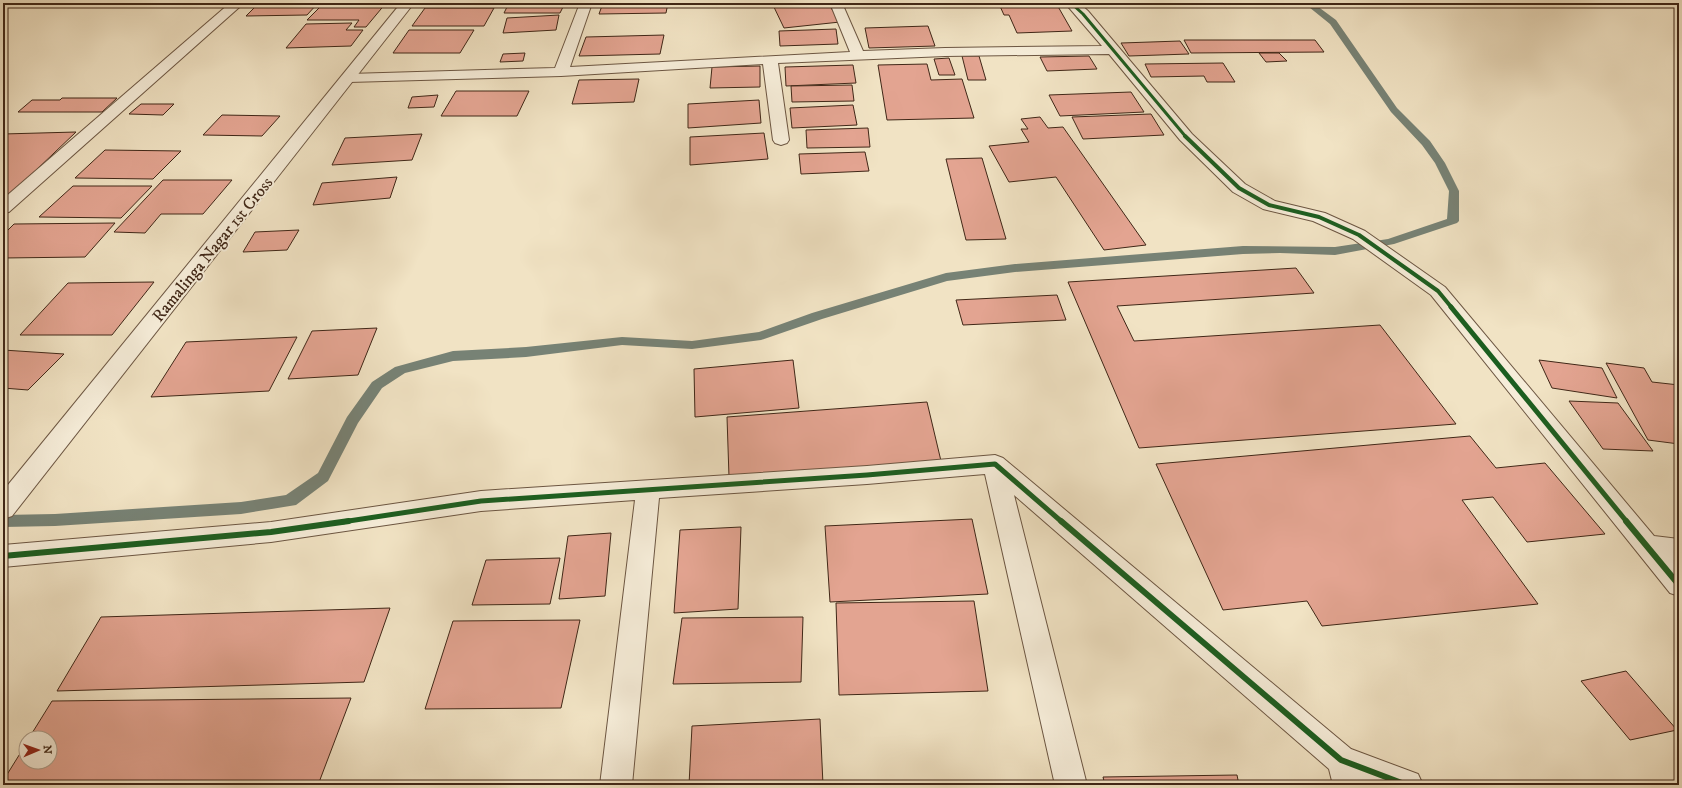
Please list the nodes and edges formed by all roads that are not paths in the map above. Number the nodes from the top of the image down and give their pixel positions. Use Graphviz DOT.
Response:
graph roads {
  1 [pos="238,3"];
  2 [pos="408,3"];
  3 [pos="586,3"];
  4 [pos="836,3"];
  5 [pos="1071,3"];
  6 [pos="1113,50"];
  7 [pos="858,55"];
  8 [pos="770,59"];
  9 [pos="561,72"];
  10 [pos="349,78"];
  11 [pos="781,140"];
  12 [pos="3,208"];
  13 [pos="995,464"];
  14 [pos="648,490"];
  15 [pos="7,499"];
  16 [pos="1646,545"];
  17 [pos="1679,550"];
  18 [pos="3,556"];
  19 [pos="1679,584"];
  20 [pos="1345,773"];
  21 [pos="616,785"];
  22 [pos="1071,785"];
  23 [pos="1407,785"];
  1 -- 12 [label="street"];
  2 -- 10 [label="street, Ramalinga Nagar 1st Cross"];
  3 -- 9 [label="street"];
  4 -- 7 [label="street"];
  5 -- 6 [label="street"];
  6 -- 7 [label="street"];
  6 -- 16 [label="street"];
  7 -- 8 [label="street"];
  8 -- 9 [label="street"];
  8 -- 11 [label="street"];
  9 -- 10 [label="street"];
  10 -- 15 [label="street, Ramalinga Nagar 1st Cross"];
  13 -- 14 [label="street"];
  13 -- 20 [label="street"];
  13 -- 22 [label="street"];
  14 -- 18 [label="street"];
  14 -- 21 [label="street"];
  16 -- 17 [label="street"];
  16 -- 19 [label="street"];
  20 -- 23 [label="street"];
}
